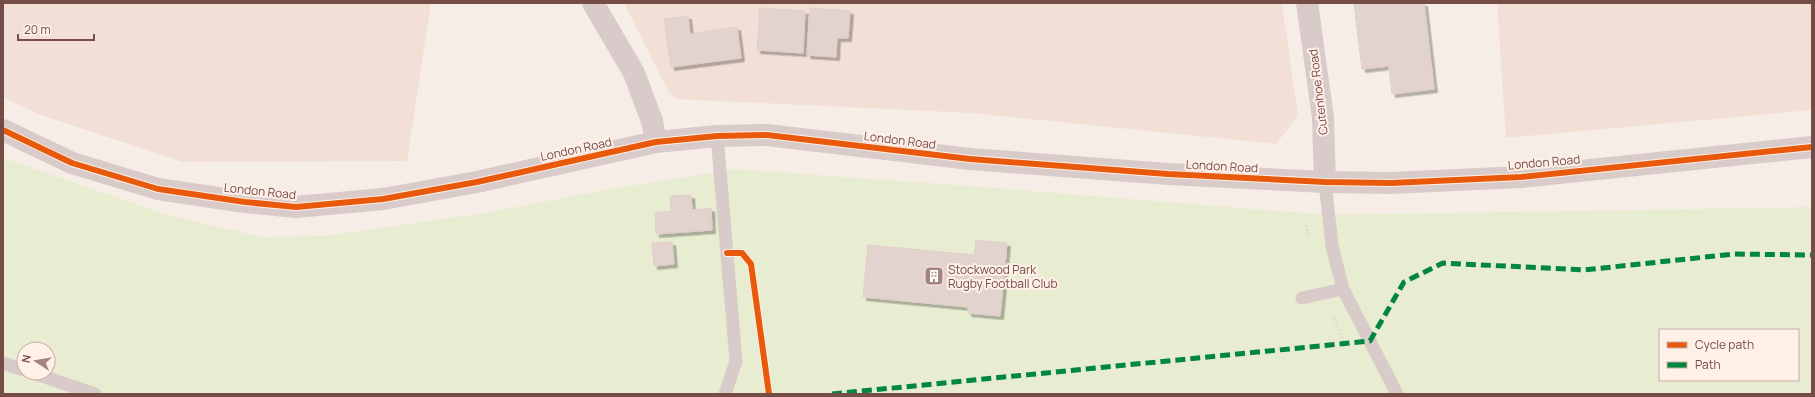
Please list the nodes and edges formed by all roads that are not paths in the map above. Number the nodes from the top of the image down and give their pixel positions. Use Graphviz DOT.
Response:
graph roads {
  1 [pos="593,3"];
  2 [pos="1307,3"];
  3 [pos="3,130"];
  4 [pos="717,136"];
  5 [pos="656,142"];
  6 [pos="1812,147"];
  7 [pos="1325,182"];
  8 [pos="1343,289"];
  9 [pos="1302,298"];
  10 [pos="3,363"];
  11 [pos="16,367"];
  12 [pos="56,381"];
  13 [pos="95,394"];
  14 [pos="725,394"];
  15 [pos="1397,394"];
  1 -- 5 [label="street"];
  2 -- 7 [label="street, Cutenhoe Road"];
  3 -- 5 [label="street, London Road"];
  4 -- 5 [label="street, London Road"];
  4 -- 7 [label="street, London Road"];
  4 -- 14 [label="lane"];
  6 -- 7 [label="street, London Road"];
  7 -- 8 [label="lane"];
  8 -- 9 [label="lane"];
  8 -- 15 [label="lane"];
  10 -- 11 [label="lane"];
  12 -- 13 [label="lane"];
}
